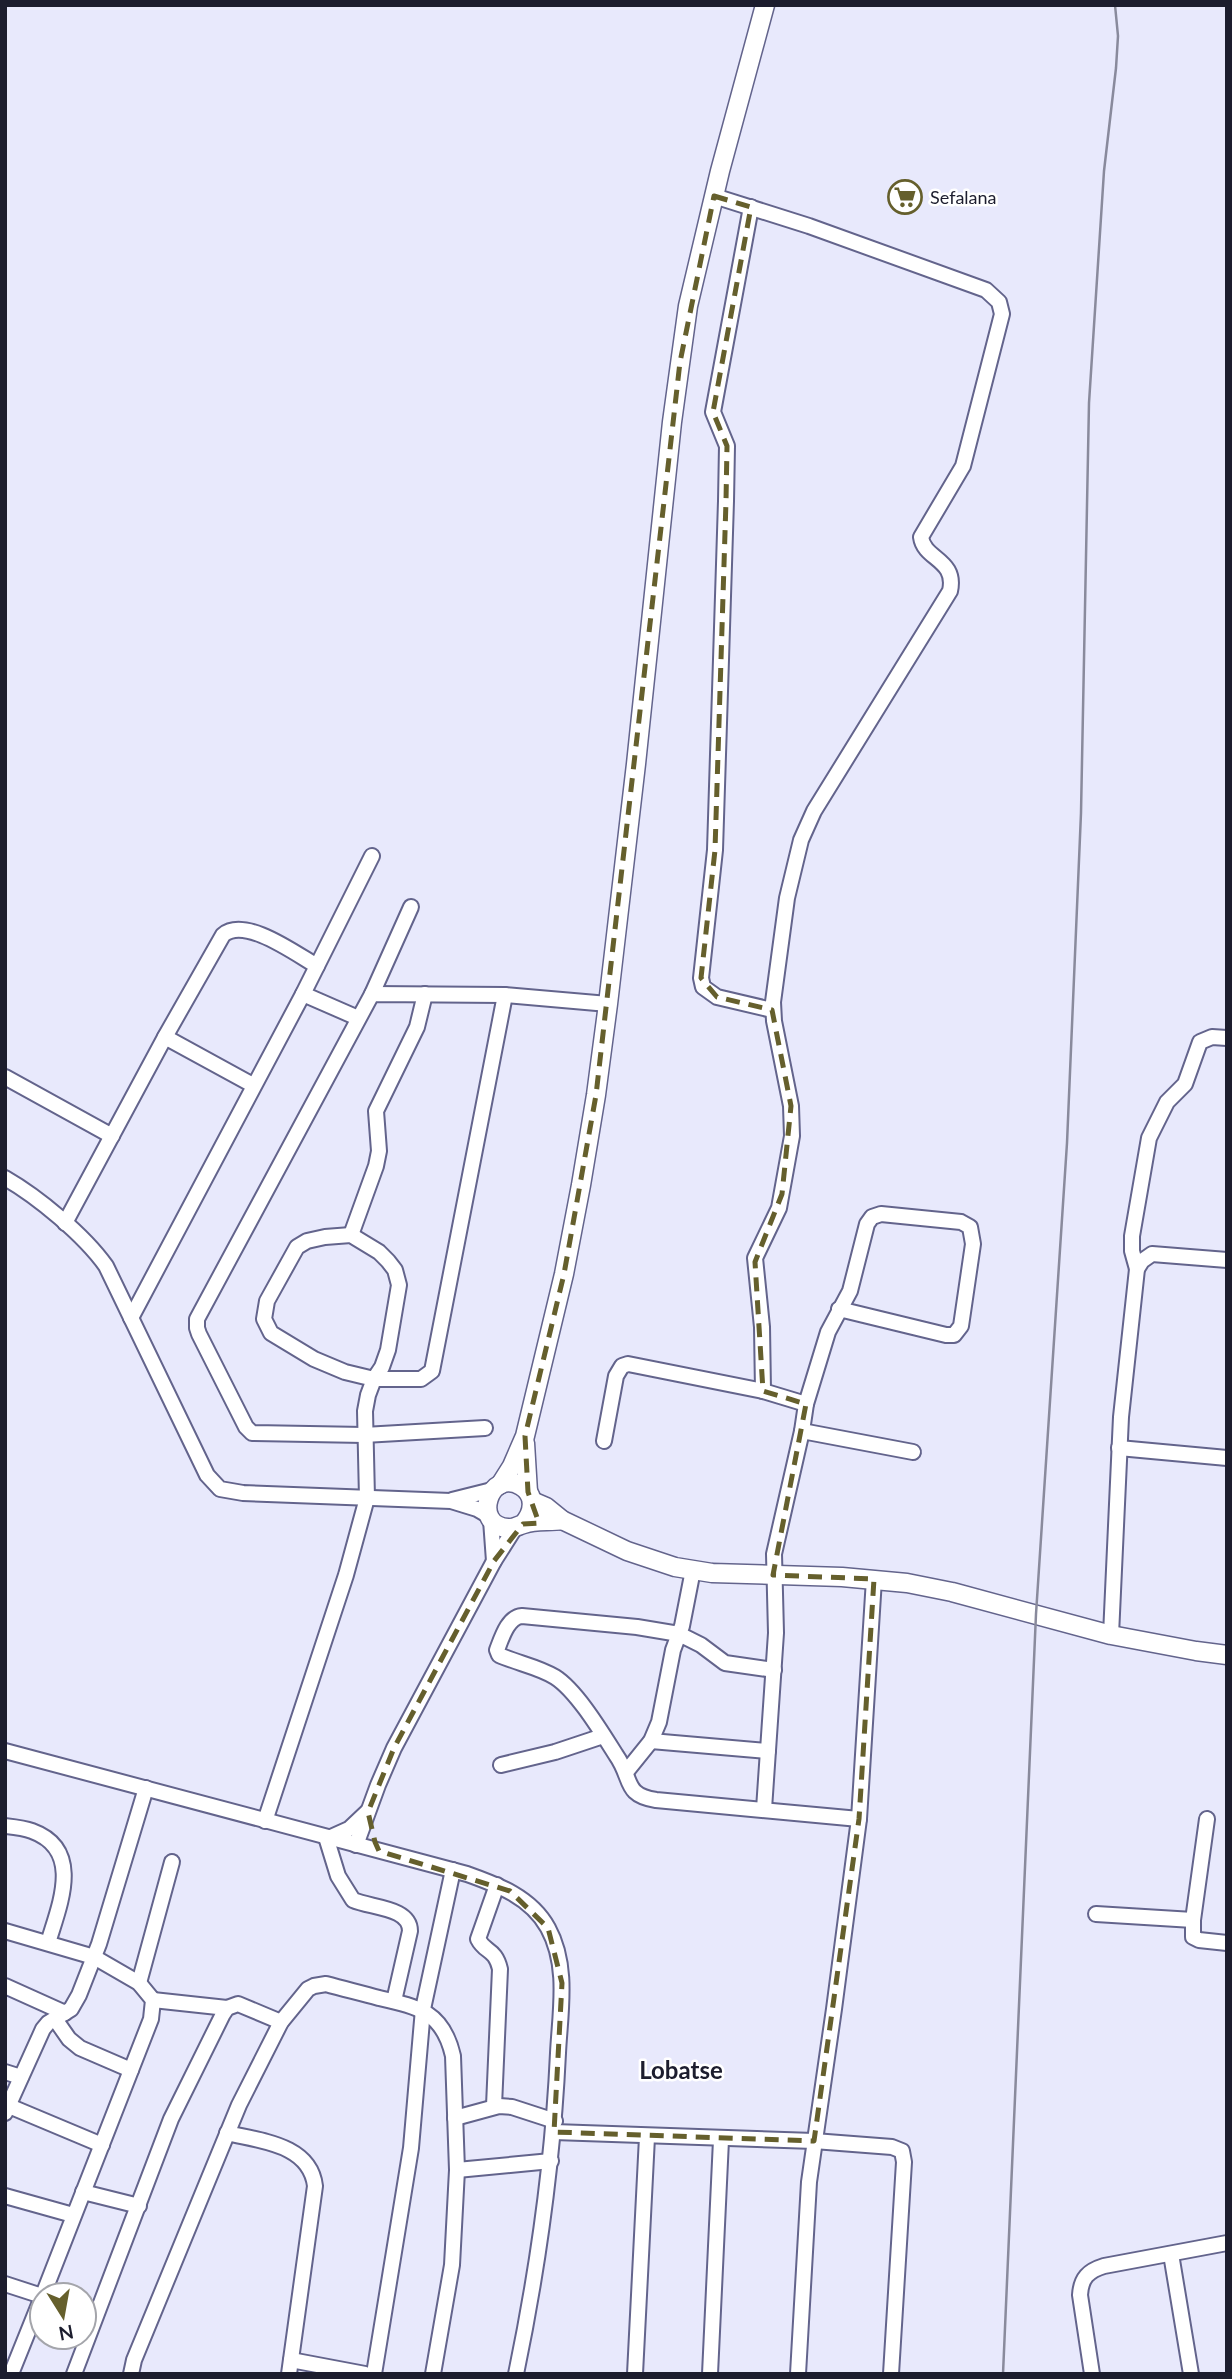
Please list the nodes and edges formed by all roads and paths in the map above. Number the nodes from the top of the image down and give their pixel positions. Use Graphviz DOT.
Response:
graph roads {
  1 [pos="765,5"];
  2 [pos="714,196"];
  3 [pos="751,207"];
  4 [pos="372,856"];
  5 [pos="411,906"];
  6 [pos="317,966"];
  7 [pos="303,994"];
  8 [pos="372,994"];
  9 [pos="425,994"];
  10 [pos="505,995"];
  11 [pos="608,1004"];
  12 [pos="772,1010"];
  13 [pos="358,1018"];
  14 [pos="165,1037"];
  15 [pos="1227,1038"];
  16 [pos="5,1077"];
  17 [pos="253,1085"];
  18 [pos="112,1136"];
  19 [pos="5,1178"];
  20 [pos="65,1223"];
  21 [pos="351,1235"];
  22 [pos="1227,1260"];
  23 [pos="1137,1269"];
  24 [pos="839,1309"];
  25 [pos="131,1318"];
  26 [pos="374,1379"];
  27 [pos="763,1391"];
  28 [pos="806,1404"];
  29 [pos="485,1428"];
  30 [pos="802,1431"];
  31 [pos="364,1435"];
  32 [pos="525,1436"];
  33 [pos="604,1441"];
  34 [pos="1119,1448"];
  35 [pos="913,1452"];
  36 [pos="1227,1458"];
  37 [pos="496,1487"];
  38 [pos="530,1496"];
  39 [pos="367,1498"];
  40 [pos="451,1500"];
  41 [pos="490,1518"];
  42 [pos="562,1520"];
  43 [pos="519,1526"];
  44 [pos="494,1561"];
  45 [pos="693,1570"];
  46 [pos="775,1575"];
  47 [pos="874,1579"];
  48 [pos="679,1634"];
  49 [pos="1111,1635"];
  50 [pos="1227,1655"];
  51 [pos="774,1670"];
  52 [pos="603,1736"];
  53 [pos="651,1741"];
  54 [pos="5,1751"];
  55 [pos="768,1751"];
  56 [pos="501,1765"];
  57 [pos="626,1772"];
  58 [pos="146,1788"];
  59 [pos="764,1809"];
  60 [pos="368,1812"];
  61 [pos="859,1819"];
  62 [pos="1207,1819"];
  63 [pos="265,1821"];
  64 [pos="5,1826"];
  65 [pos="326,1837"];
  66 [pos="356,1845"];
  67 [pos="379,1851"];
  68 [pos="172,1862"];
  69 [pos="453,1870"];
  70 [pos="497,1885"];
  71 [pos="1096,1914"];
  72 [pos="1193,1920"];
  73 [pos="5,1931"];
  74 [pos="1227,1942"];
  75 [pos="48,1943"];
  76 [pos="94,1957"];
  77 [pos="139,1983"];
  78 [pos="5,1986"];
  79 [pos="153,2000"];
  80 [pos="394,2001"];
  81 [pos="227,2008"];
  82 [pos="423,2009"];
  83 [pos="60,2016"];
  84 [pos="281,2022"];
  85 [pos="131,2070"];
  86 [pos="5,2072"];
  87 [pos="21,2077"];
  88 [pos="494,2106"];
  89 [pos="7,2110"];
  90 [pos="455,2118"];
  91 [pos="554,2127"];
  92 [pos="227,2133"];
  93 [pos="647,2137"];
  94 [pos="722,2140"];
  95 [pos="814,2141"];
  96 [pos="102,2145"];
  97 [pos="551,2161"];
  98 [pos="457,2170"];
  99 [pos="83,2192"];
  100 [pos="5,2196"];
  101 [pos="139,2206"];
  102 [pos="73,2215"];
  103 [pos="1227,2243"];
  104 [pos="1171,2254"];
  105 [pos="48,2281"];
  106 [pos="5,2284"];
  107 [pos="28,2291"];
  108 [pos="28,2331"];
  109 [pos="290,2367"];
  110 [pos="5,2371"];
  111 [pos="11,2374"];
  112 [pos="75,2374"];
  113 [pos="131,2374"];
  114 [pos="365,2374"];
  115 [pos="374,2374"];
  116 [pos="433,2374"];
  117 [pos="516,2374"];
  118 [pos="635,2374"];
  119 [pos="710,2374"];
  120 [pos="798,2374"];
  121 [pos="891,2374"];
  122 [pos="1092,2374"];
  123 [pos="1191,2374"];
  1 -- 2 [label="main road"];
  2 -- 3 [label="street"];
  2 -- 11 [label="main road"];
  3 -- 12 [label="street"];
  3 -- 12 [label="street"];
  4 -- 6 [label="street"];
  5 -- 8 [label="street"];
  6 -- 7 [label="street"];
  6 -- 14 [label="street"];
  7 -- 13 [label="street"];
  7 -- 17 [label="street"];
  8 -- 9 [label="street"];
  8 -- 13 [label="street"];
  9 -- 10 [label="street"];
  9 -- 21 [label="street"];
  10 -- 11 [label="street"];
  10 -- 26 [label="street"];
  11 -- 32 [label="main road"];
  12 -- 27 [label="street"];
  13 -- 31 [label="street"];
  14 -- 17 [label="street"];
  14 -- 18 [label="street"];
  15 -- 23 [label="street"];
  16 -- 18 [label="street"];
  17 -- 25 [label="street"];
  18 -- 20 [label="street"];
  19 -- 20 [label="street"];
  20 -- 25 [label="street"];
  21 -- 26 [label="street"];
  21 -- 26 [label="street"];
  22 -- 23 [label="street"];
  23 -- 34 [label="street"];
  24 -- 24 [label="street"];
  24 -- 28 [label="street"];
  25 -- 39 [label="street"];
  26 -- 31 [label="street"];
  27 -- 28 [label="street"];
  27 -- 33 [label="street"];
  28 -- 30 [label="street"];
  29 -- 31 [label="street"];
  30 -- 35 [label="street"];
  30 -- 46 [label="street"];
  31 -- 39 [label="street"];
  32 -- 37 [label="main road"];
  32 -- 38 [label="main road"];
  34 -- 36 [label="street"];
  34 -- 49 [label="street"];
  37 -- 38 [label="main road"];
  37 -- 40 [label="street"];
  37 -- 41 [label="main road"];
  38 -- 42 [label="main road"];
  38 -- 43 [label="main road"];
  39 -- 40 [label="street"];
  39 -- 63 [label="street"];
  40 -- 41 [label="street"];
  41 -- 43 [label="main road"];
  41 -- 44 [label="street"];
  42 -- 43 [label="main road"];
  42 -- 45 [label="main road"];
  43 -- 44 [label="street"];
  44 -- 60 [label="street"];
  45 -- 46 [label="main road"];
  45 -- 48 [label="street"];
  46 -- 47 [label="main road"];
  46 -- 51 [label="street"];
  47 -- 49 [label="main road"];
  47 -- 61 [label="street"];
  48 -- 51 [label="street"];
  48 -- 52 [label="street"];
  48 -- 53 [label="street"];
  49 -- 50 [label="main road"];
  51 -- 55 [label="street"];
  52 -- 56 [label="street"];
  52 -- 57 [label="street"];
  53 -- 55 [label="street"];
  53 -- 57 [label="street"];
  54 -- 58 [label="street"];
  55 -- 59 [label="street"];
  57 -- 59 [label="street"];
  58 -- 63 [label="street"];
  58 -- 76 [label="street"];
  59 -- 61 [label="street"];
  60 -- 65 [label="street"];
  60 -- 66 [label="street"];
  60 -- 67 [label="street"];
  61 -- 95 [label="street"];
  62 -- 72 [label="street"];
  63 -- 65 [label="street"];
  64 -- 75 [label="street"];
  65 -- 66 [label="street"];
  65 -- 80 [label="street"];
  66 -- 67 [label="street"];
  67 -- 69 [label="street"];
  68 -- 77 [label="street"];
  69 -- 70 [label="street"];
  69 -- 82 [label="street"];
  70 -- 88 [label="street"];
  70 -- 91 [label="street"];
  71 -- 72 [label="street"];
  72 -- 74 [label="street"];
  73 -- 75 [label="street"];
  75 -- 76 [label="street"];
  76 -- 77 [label="street"];
  76 -- 83 [label="street"];
  77 -- 79 [label="street"];
  78 -- 83 [label="street"];
  79 -- 81 [label="street"];
  79 -- 85 [label="street"];
  80 -- 82 [label="street"];
  80 -- 84 [label="street"];
  81 -- 84 [label="street"];
  81 -- 101 [label="street"];
  82 -- 90 [label="street"];
  82 -- 115 [label="street"];
  83 -- 85 [label="street"];
  83 -- 87 [label="street"];
  84 -- 92 [label="street"];
  85 -- 96 [label="street"];
  86 -- 87 [label="street"];
  87 -- 89 [label="street"];
  88 -- 90 [label="street"];
  88 -- 91 [label="street"];
  89 -- 96 [label="street"];
  90 -- 98 [label="street"];
  91 -- 93 [label="street"];
  91 -- 97 [label="street"];
  92 -- 109 [label="street"];
  92 -- 113 [label="street"];
  93 -- 94 [label="street"];
  93 -- 118 [label="street"];
  94 -- 95 [label="street"];
  94 -- 119 [label="street"];
  95 -- 120 [label="street"];
  95 -- 121 [label="street"];
  96 -- 99 [label="street"];
  97 -- 98 [label="street"];
  97 -- 117 [label="street"];
  98 -- 116 [label="street"];
  99 -- 101 [label="street"];
  99 -- 102 [label="street"];
  100 -- 102 [label="street"];
  101 -- 112 [label="street"];
  102 -- 105 [label="street"];
  103 -- 104 [label="street"];
  104 -- 122 [label="street"];
  104 -- 123 [label="street"];
  106 -- 107 [label="street"];
  108 -- 111 [label="street"];
  109 -- 114 [label="street"];
  110 -- 111 [label="street"];
}
